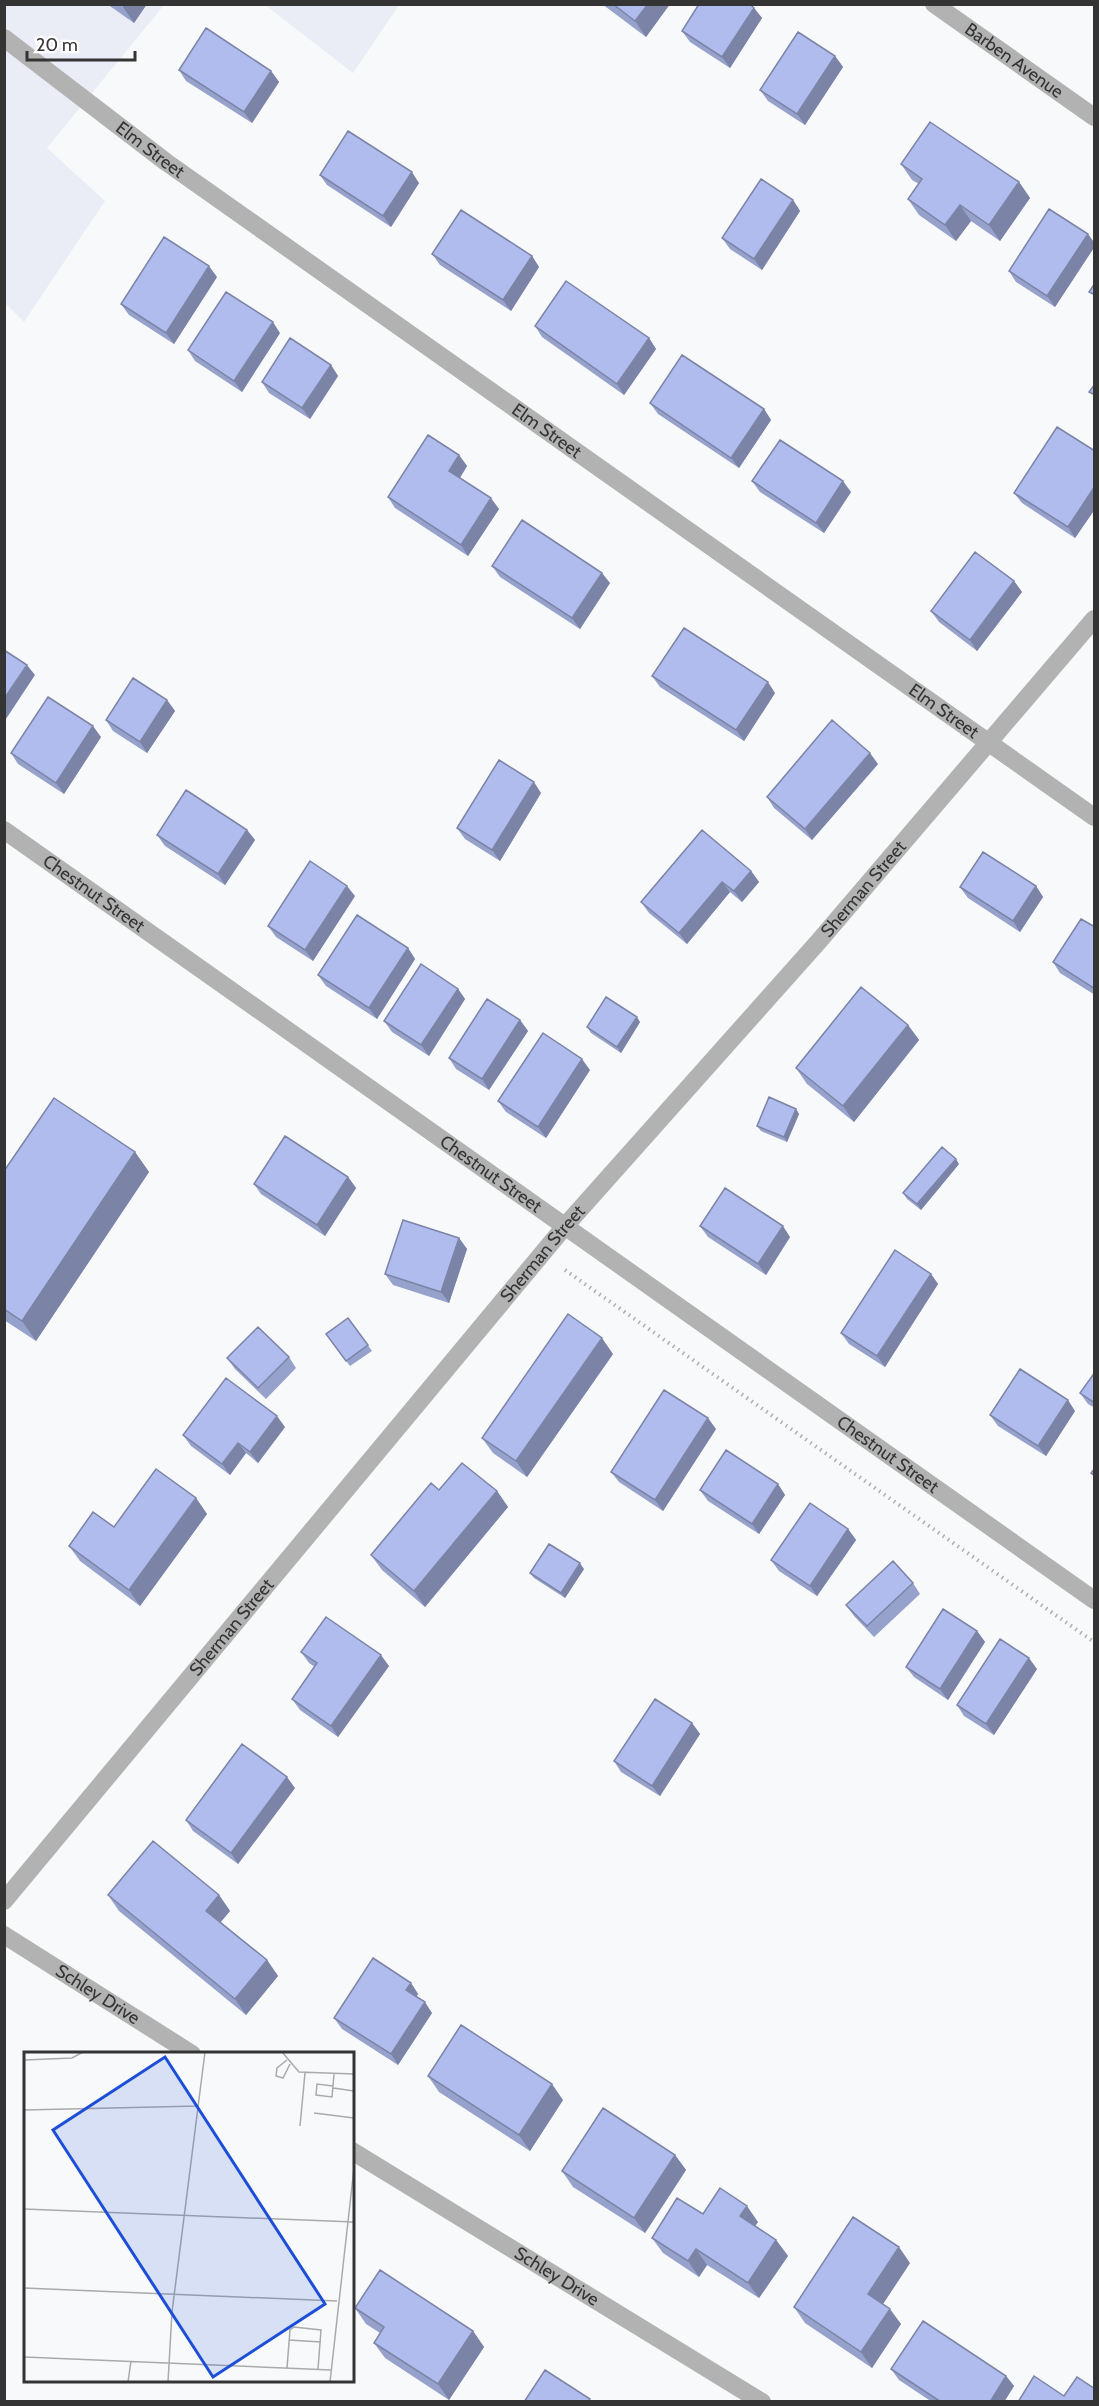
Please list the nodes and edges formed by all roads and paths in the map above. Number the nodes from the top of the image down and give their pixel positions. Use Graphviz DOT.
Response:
graph roads {
  1 [pos="934,4"];
  2 [pos="4,38"];
  3 [pos="1095,117"];
  4 [pos="1095,619"];
  5 [pos="989,741"];
  6 [pos="1095,817"];
  7 [pos="4,830"];
  8 [pos="566,1225"];
  9 [pos="542,1255"];
  10 [pos="1095,1600"];
  11 [pos="1095,1642"];
  12 [pos="4,1901"];
  13 [pos="4,1935"];
  14 [pos="189,2052"];
  15 [pos="354,2152"];
  16 [pos="762,2402"];
  1 -- 3 [label="street, Barben Avenue"];
  2 -- 5 [label="street, Elm Street"];
  4 -- 5 [label="street, Sherman Street"];
  5 -- 6 [label="street, Elm Street"];
  5 -- 8 [label="street, Sherman Street"];
  7 -- 8 [label="street, Chestnut Street"];
  8 -- 9 [label="street, Sherman Street"];
  8 -- 10 [label="street, Chestnut Street"];
  9 -- 11 [label="path"];
  9 -- 12 [label="street, Sherman Street"];
  13 -- 14 [label="street, Schley Drive"];
  15 -- 16 [label="street, Schley Drive"];
}
